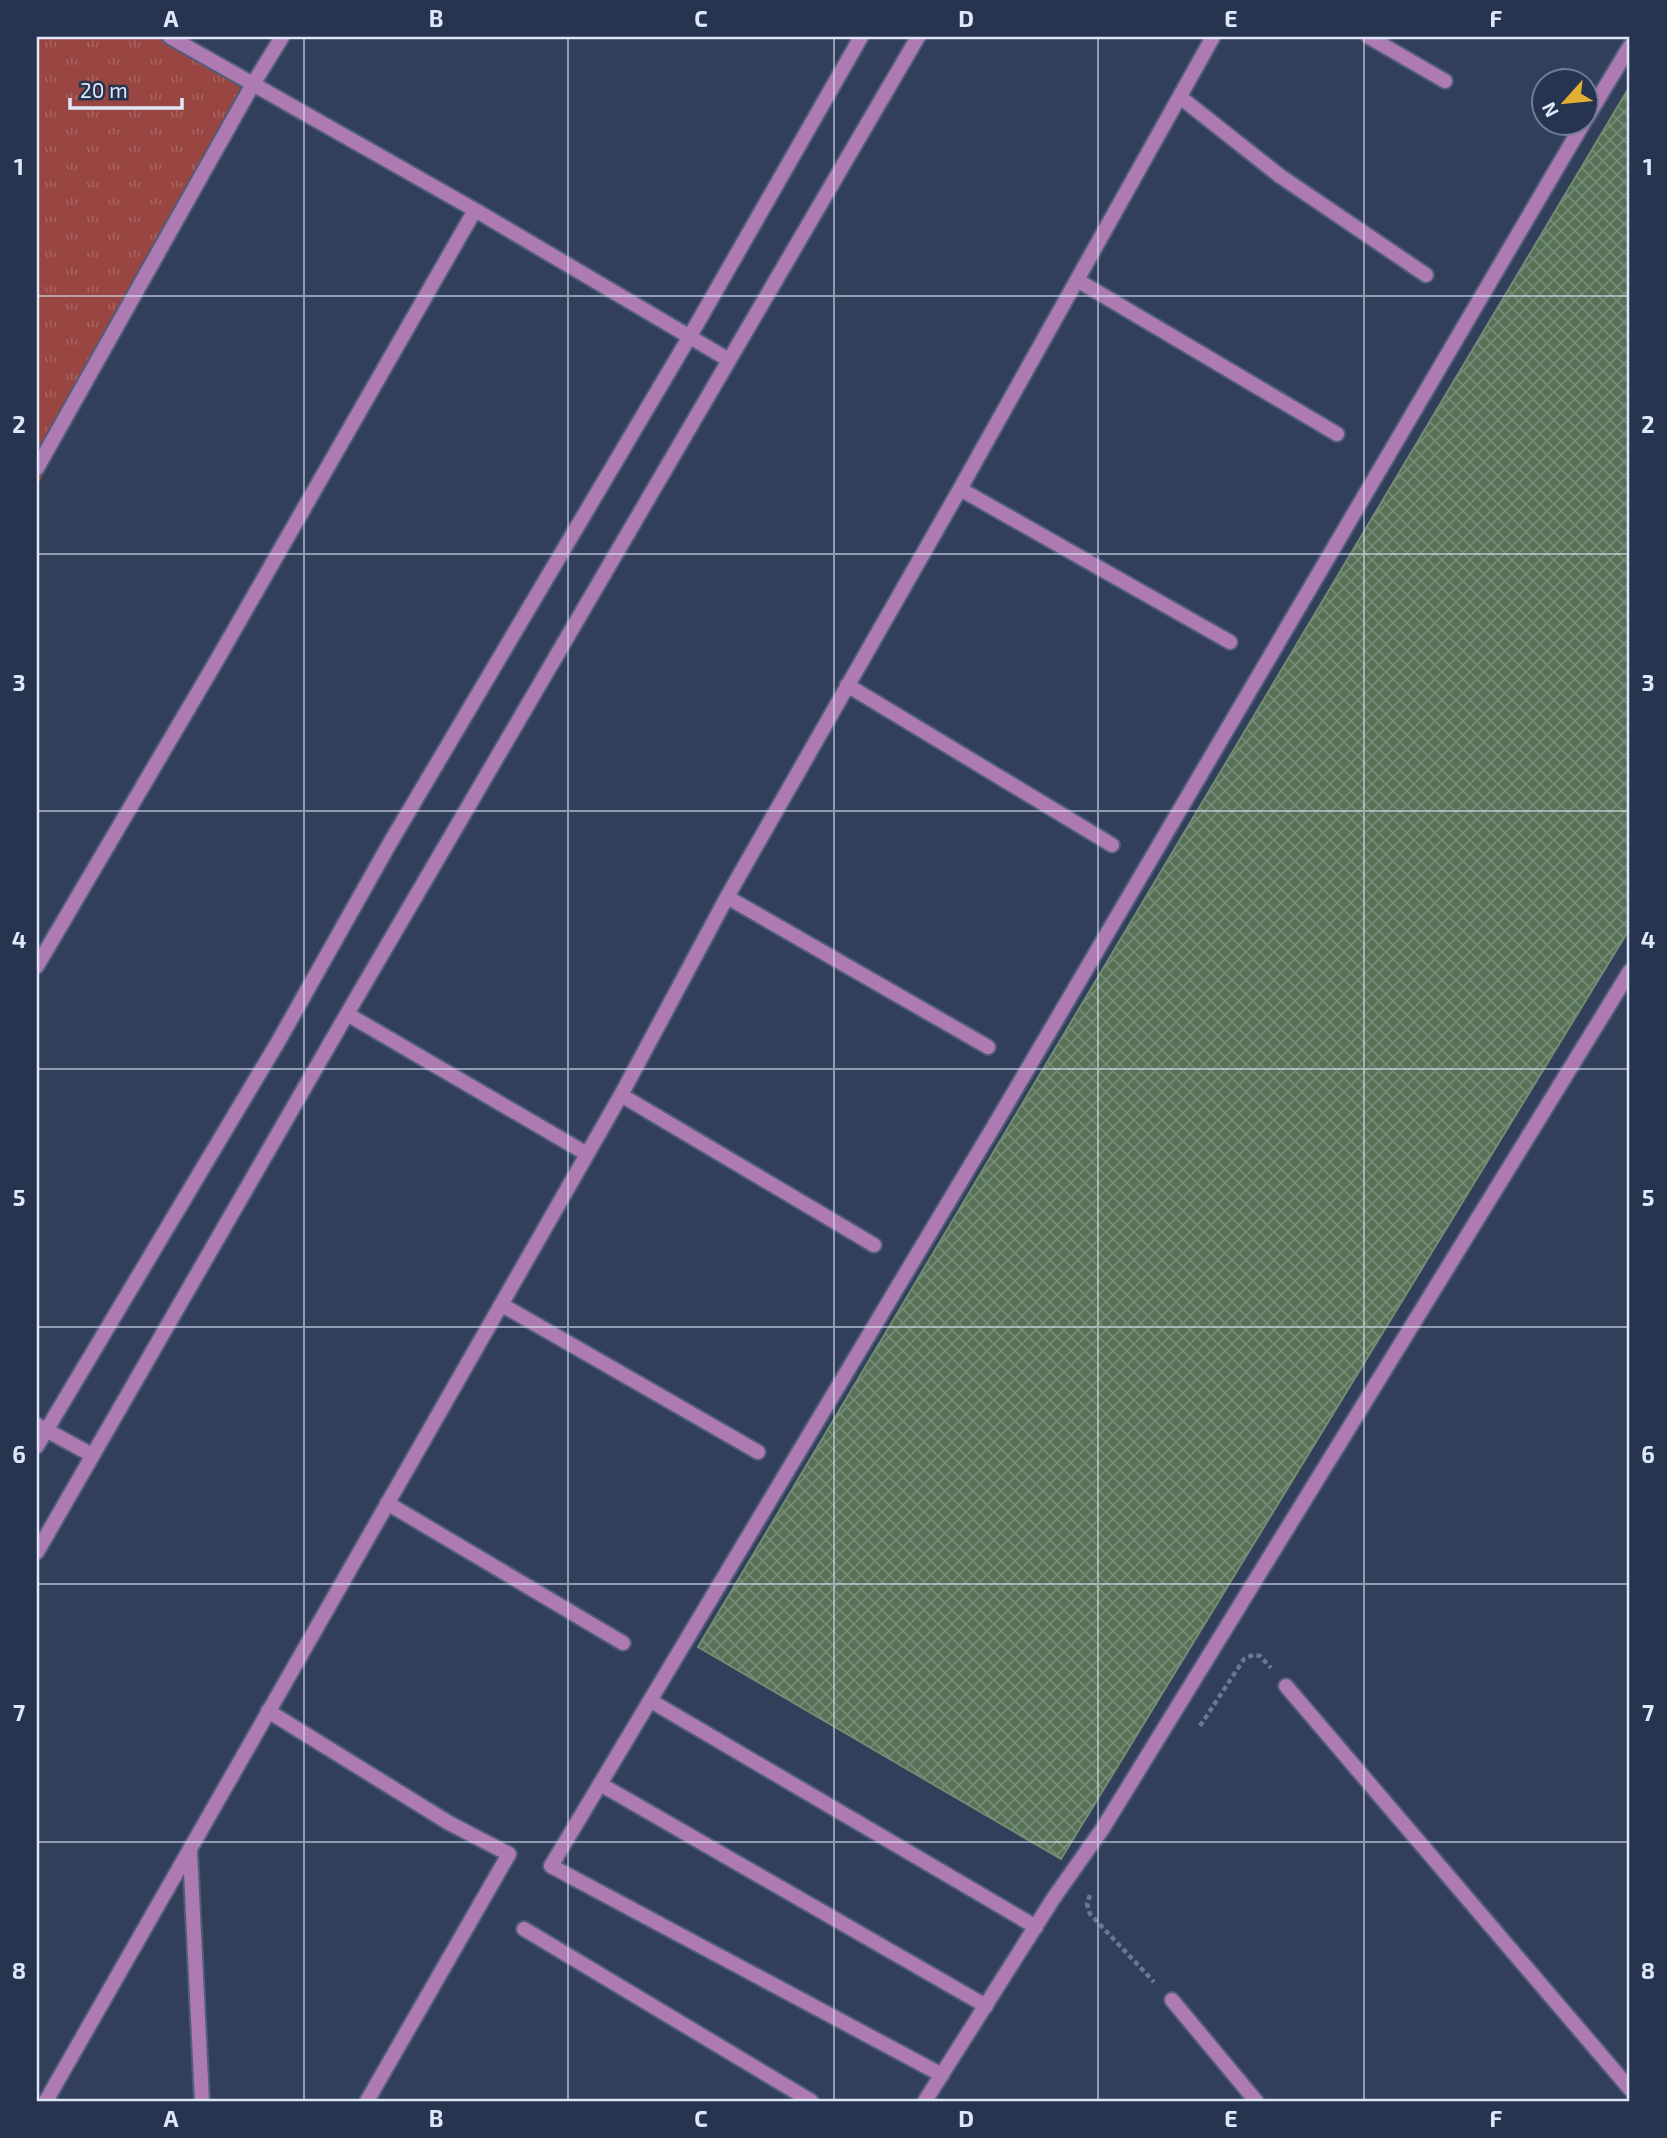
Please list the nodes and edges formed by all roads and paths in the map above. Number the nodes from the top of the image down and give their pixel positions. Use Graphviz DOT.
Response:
graph roads {
  1 [pos="172,37"];
  2 [pos="282,37"];
  3 [pos="861,37"];
  4 [pos="918,37"];
  5 [pos="1213,37"];
  6 [pos="1368,37"];
  7 [pos="1630,46"];
  8 [pos="1445,81"];
  9 [pos="253,84"];
  10 [pos="1600,96"];
  11 [pos="1180,97"];
  12 [pos="1576,136"];
  13 [pos="475,210"];
  14 [pos="1426,275"];
  15 [pos="1077,280"];
  16 [pos="690,336"];
  17 [pos="729,360"];
  18 [pos="1337,433"];
  19 [pos="37,467"];
  20 [pos="960,489"];
  21 [pos="1230,642"];
  22 [pos="847,685"];
  23 [pos="1112,845"];
  24 [pos="727,897"];
  25 [pos="37,966"];
  26 [pos="1630,971"];
  27 [pos="347,1014"];
  28 [pos="988,1047"];
  29 [pos="621,1095"];
  30 [pos="587,1154"];
  31 [pos="874,1245"];
  32 [pos="502,1305"];
  33 [pos="41,1428"];
  34 [pos="37,1446"];
  35 [pos="758,1452"];
  36 [pos="92,1455"];
  37 [pos="387,1503"];
  38 [pos="37,1552"];
  39 [pos="623,1643"];
  40 [pos="1286,1686"];
  41 [pos="651,1701"];
  42 [pos="268,1711"];
  43 [pos="1200,1727"];
  44 [pos="600,1784"];
  45 [pos="190,1850"];
  46 [pos="1096,1885"];
  47 [pos="1037,1927"];
  48 [pos="524,1929"];
  49 [pos="1172,2000"];
  50 [pos="986,2006"];
  51 [pos="942,2075"];
  52 [pos="1630,2089"];
  53 [pos="46,2101"];
  54 [pos="202,2101"];
  55 [pos="367,2101"];
  56 [pos="811,2101"];
  57 [pos="925,2101"];
  58 [pos="1256,2101"];
  1 -- 9 [label="street"];
  2 -- 9 [label="street"];
  3 -- 16 [label="street"];
  4 -- 17 [label="street"];
  5 -- 11 [label="street"];
  6 -- 8 [label="street"];
  7 -- 10 [label="street"];
  9 -- 13 [label="street"];
  9 -- 19 [label="street"];
  11 -- 14 [label="street"];
  11 -- 15 [label="street"];
  12 -- 41 [label="street"];
  13 -- 16 [label="street"];
  13 -- 25 [label="street"];
  15 -- 18 [label="street"];
  15 -- 20 [label="street"];
  16 -- 17 [label="street"];
  16 -- 33 [label="street"];
  17 -- 27 [label="street"];
  20 -- 21 [label="street"];
  20 -- 22 [label="street"];
  22 -- 23 [label="street"];
  22 -- 24 [label="street"];
  24 -- 28 [label="street"];
  24 -- 29 [label="street"];
  26 -- 47 [label="street"];
  27 -- 30 [label="street"];
  27 -- 36 [label="street"];
  29 -- 30 [label="street"];
  29 -- 31 [label="street"];
  30 -- 32 [label="street"];
  32 -- 35 [label="street"];
  32 -- 37 [label="street"];
  33 -- 34 [label="street"];
  33 -- 36 [label="street"];
  36 -- 38 [label="street"];
  37 -- 39 [label="street"];
  37 -- 42 [label="street"];
  40 -- 43 [label="path"];
  40 -- 52 [label="street"];
  41 -- 44 [label="street"];
  41 -- 47 [label="street"];
  42 -- 45 [label="street"];
  42 -- 55 [label="street"];
  44 -- 50 [label="street"];
  44 -- 51 [label="street"];
  45 -- 53 [label="street"];
  45 -- 54 [label="street"];
  46 -- 49 [label="path"];
  47 -- 50 [label="street"];
  48 -- 56 [label="street"];
  49 -- 58 [label="street"];
  50 -- 51 [label="street"];
  51 -- 57 [label="street"];
}
